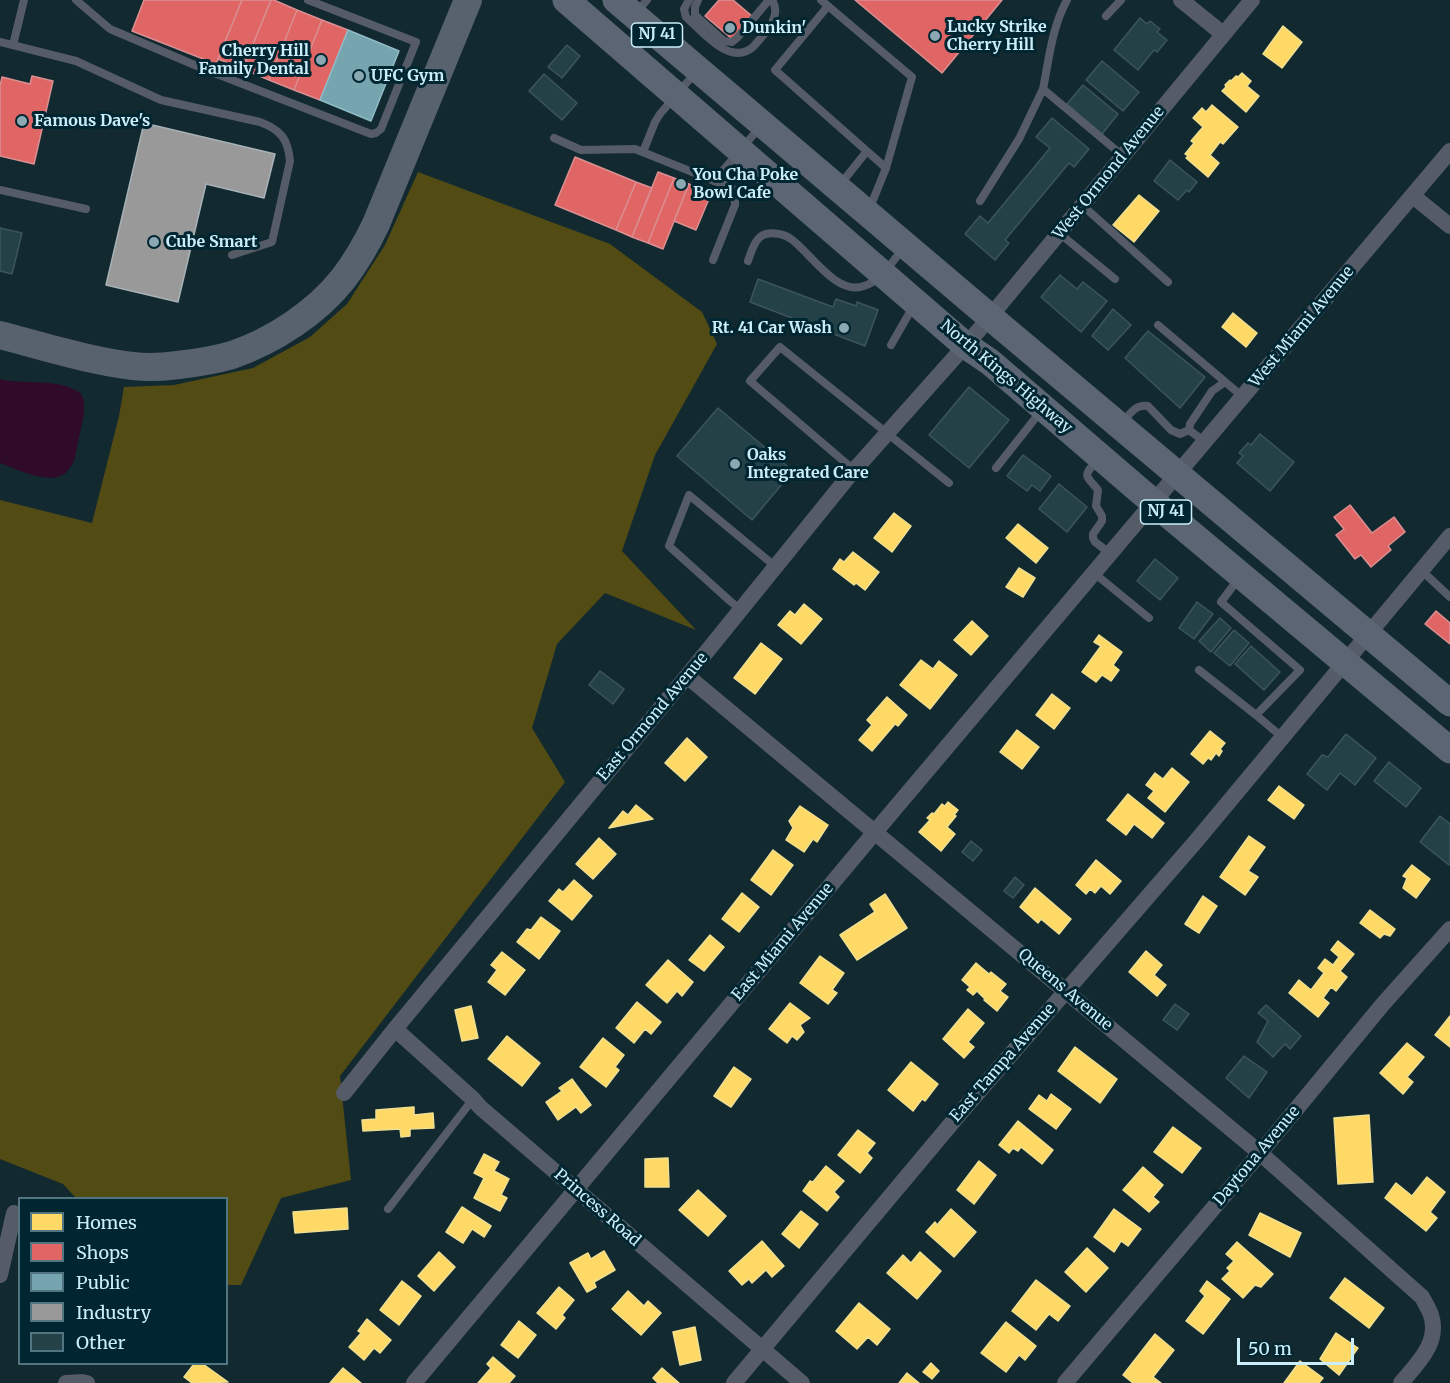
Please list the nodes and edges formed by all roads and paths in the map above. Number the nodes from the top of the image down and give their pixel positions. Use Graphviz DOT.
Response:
graph roads {
  1 [pos="24,0"];
  2 [pos="76,0"];
  3 [pos="308,0"];
  4 [pos="566,0"];
  5 [pos="689,0"];
  6 [pos="698,0"];
  7 [pos="771,0"];
  8 [pos="1067,0"];
  9 [pos="1121,0"];
  10 [pos="1181,0"];
  11 [pos="1252,0"];
  12 [pos="469,2"];
  13 [pos="825,3"];
  14 [pos="632,5"];
  15 [pos="1106,16"];
  16 [pos="1223,34"];
  17 [pos="0,42"];
  18 [pos="14,45"];
  19 [pos="698,70"];
  20 [pos="1043,89"];
  21 [pos="677,94"];
  22 [pos="762,124"];
  23 [pos="554,138"];
  24 [pos="740,150"];
  25 [pos="867,151"];
  26 [pos="643,152"];
  27 [pos="1450,152"];
  28 [pos="1123,156"];
  29 [pos="886,168"];
  30 [pos="714,181"];
  31 [pos="838,188"];
  32 [pos="0,190"];
  33 [pos="1413,196"];
  34 [pos="980,201"];
  35 [pos="1082,205"];
  36 [pos="86,209"];
  37 [pos="867,213"];
  38 [pos="1450,226"];
  39 [pos="1059,233"];
  40 [pos="905,245"];
  41 [pos="232,255"];
  42 [pos="713,260"];
  43 [pos="748,261"];
  44 [pos="882,273"];
  45 [pos="1115,279"];
  46 [pos="1168,282"];
  47 [pos="916,302"];
  48 [pos="990,317"];
  49 [pos="1158,325"];
  50 [pos="0,335"];
  51 [pos="891,345"];
  52 [pos="965,345"];
  53 [pos="1225,382"];
  54 [pos="1243,397"];
  55 [pos="1043,408"];
  56 [pos="1120,426"];
  57 [pos="1189,430"];
  58 [pos="888,432"];
  59 [pos="1205,442"];
  60 [pos="1100,456"];
  61 [pos="996,468"];
  62 [pos="854,470"];
  63 [pos="1178,474"];
  64 [pos="949,483"];
  65 [pos="1154,502"];
  66 [pos="1450,536"];
  67 [pos="1111,554"];
  68 [pos="776,567"];
  69 [pos="1421,570"];
  70 [pos="1094,573"];
  71 [pos="1241,576"];
  72 [pos="1450,597"];
  73 [pos="741,610"];
  74 [pos="1149,618"];
  75 [pos="1368,634"];
  76 [pos="1344,662"];
  77 [pos="1198,670"];
  78 [pos="687,676"];
  79 [pos="1450,703"];
  80 [pos="1256,716"];
  81 [pos="1282,737"];
  82 [pos="1450,750"];
  83 [pos="875,832"];
  84 [pos="1450,929"];
  85 [pos="1066,991"];
  86 [pos="395,1029"];
  87 [pos="344,1093"];
  88 [pos="473,1099"];
  89 [pos="1260,1153"];
  90 [pos="576,1190"];
  91 [pos="388,1209"];
  92 [pos="14,1213"];
  93 [pos="0,1275"];
  94 [pos="762,1349"];
  95 [pos="66,1383"];
  96 [pos="87,1383"];
  97 [pos="414,1383"];
  98 [pos="734,1383"];
  99 [pos="802,1383"];
  100 [pos="1065,1383"];
  101 [pos="1401,1383"];
  1 -- 18 [label="lane"];
  2 -- 3 [label="lane"];
  4 -- 21 [label="main road, North Kings Highway / NJ 41"];
  5 -- 7 [label="lane"];
  6 -- 7 [label="lane"];
  8 -- 20 [label="lane"];
  9 -- 15 [label="lane"];
  10 -- 16 [label="street"];
  11 -- 16 [label="street, West Ormond Avenue"];
  12 -- 50 [label="highway"];
  13 -- 25 [label="lane"];
  13 -- 29 [label="lane"];
  14 -- 19 [label="main road, NJ 41"];
  16 -- 28 [label="street, West Ormond Avenue"];
  17 -- 18 [label="lane"];
  18 -- 41 [label="lane"];
  19 -- 21 [label="lane"];
  19 -- 22 [label="main road, NJ 41"];
  20 -- 28 [label="lane"];
  20 -- 34 [label="lane"];
  21 -- 24 [label="main road, North Kings Highway / NJ 41"];
  21 -- 26 [label="lane"];
  22 -- 24 [label="lane"];
  22 -- 31 [label="main road, NJ 41"];
  23 -- 26 [label="lane"];
  24 -- 30 [label="lane"];
  24 -- 44 [label="main road, North Kings Highway / NJ 41"];
  25 -- 29 [label="lane"];
  25 -- 31 [label="lane"];
  26 -- 30 [label="lane"];
  27 -- 33 [label="street, West Miami Avenue"];
  28 -- 35 [label="street, West Ormond Avenue"];
  29 -- 37 [label="lane"];
  30 -- 42 [label="lane"];
  31 -- 37 [label="main road, NJ 41"];
  32 -- 36 [label="lane"];
  33 -- 38 [label="street"];
  33 -- 54 [label="street, West Miami Avenue"];
  35 -- 39 [label="street, West Ormond Avenue"];
  35 -- 46 [label="lane"];
  37 -- 40 [label="main road, NJ 41"];
  39 -- 45 [label="lane"];
  39 -- 48 [label="street, West Ormond Avenue"];
  40 -- 44 [label="lane"];
  40 -- 48 [label="main road, NJ 41"];
  43 -- 44 [label="lane"];
  44 -- 47 [label="main road, North Kings Highway / NJ 41"];
  47 -- 51 [label="lane"];
  47 -- 52 [label="main road, North Kings Highway / NJ 41"];
  48 -- 52 [label="street, West Ormond Avenue"];
  48 -- 56 [label="main road, NJ 41"];
  49 -- 53 [label="lane"];
  52 -- 55 [label="main road, North Kings Highway / NJ 41"];
  52 -- 58 [label="street, East Ormond Avenue"];
  53 -- 54 [label="lane"];
  53 -- 57 [label="lane"];
  54 -- 59 [label="street, West Miami Avenue"];
  55 -- 60 [label="main road, North Kings Highway / NJ 41"];
  55 -- 61 [label="lane"];
  56 -- 57 [label="lane"];
  56 -- 63 [label="main road, NJ 41"];
  57 -- 59 [label="lane"];
  58 -- 62 [label="street, East Ormond Avenue"];
  58 -- 62 [label="lane"];
  58 -- 64 [label="lane"];
  59 -- 63 [label="street, West Miami Avenue"];
  60 -- 65 [label="main road, North Kings Highway / NJ 41"];
  60 -- 67 [label="lane"];
  62 -- 68 [label="street, East Ormond Avenue"];
  63 -- 65 [label="street, West Miami Avenue"];
  63 -- 75 [label="main road, NJ 41"];
  65 -- 67 [label="street, East Miami Avenue"];
  65 -- 71 [label="main road, North Kings Highway / NJ 41"];
  66 -- 69 [label="street, East Tampa Avenue"];
  67 -- 70 [label="street, East Miami Avenue"];
  68 -- 73 [label="street, East Ormond Avenue"];
  68 -- 73 [label="lane"];
  69 -- 72 [label="lane"];
  69 -- 75 [label="street, East Tampa Avenue"];
  70 -- 74 [label="lane"];
  70 -- 83 [label="street, East Miami Avenue"];
  71 -- 76 [label="main road, North Kings Highway / NJ 41"];
  71 -- 80 [label="lane"];
  73 -- 78 [label="street, East Ormond Avenue"];
  75 -- 76 [label="street, East Tampa Avenue"];
  75 -- 79 [label="main road, NJ 41"];
  76 -- 81 [label="street, East Tampa Avenue"];
  76 -- 82 [label="main road, North Kings Highway / NJ 41"];
  77 -- 80 [label="lane"];
  78 -- 83 [label="street, Queens Avenue"];
  78 -- 86 [label="street, East Ormond Avenue"];
  80 -- 81 [label="lane"];
  81 -- 85 [label="street, East Tampa Avenue"];
  83 -- 85 [label="street, Queens Avenue"];
  83 -- 90 [label="street, East Miami Avenue"];
  84 -- 89 [label="street, Daytona Avenue"];
  85 -- 89 [label="street, Queens Avenue"];
  85 -- 94 [label="street, East Tampa Avenue"];
  86 -- 87 [label="street, East Ormond Avenue"];
  86 -- 88 [label="street, Princess Road"];
  88 -- 90 [label="street, Princess Road"];
  88 -- 91 [label="lane"];
  89 -- 100 [label="street, Daytona Avenue"];
  89 -- 101 [label="street, Queens Avenue"];
  90 -- 94 [label="street, Princess Road"];
  90 -- 97 [label="street, East Miami Avenue"];
  92 -- 93 [label="street"];
  94 -- 98 [label="street, East Tampa Avenue"];
  94 -- 99 [label="street, Princess Road"];
  95 -- 96 [label="street"];
}
